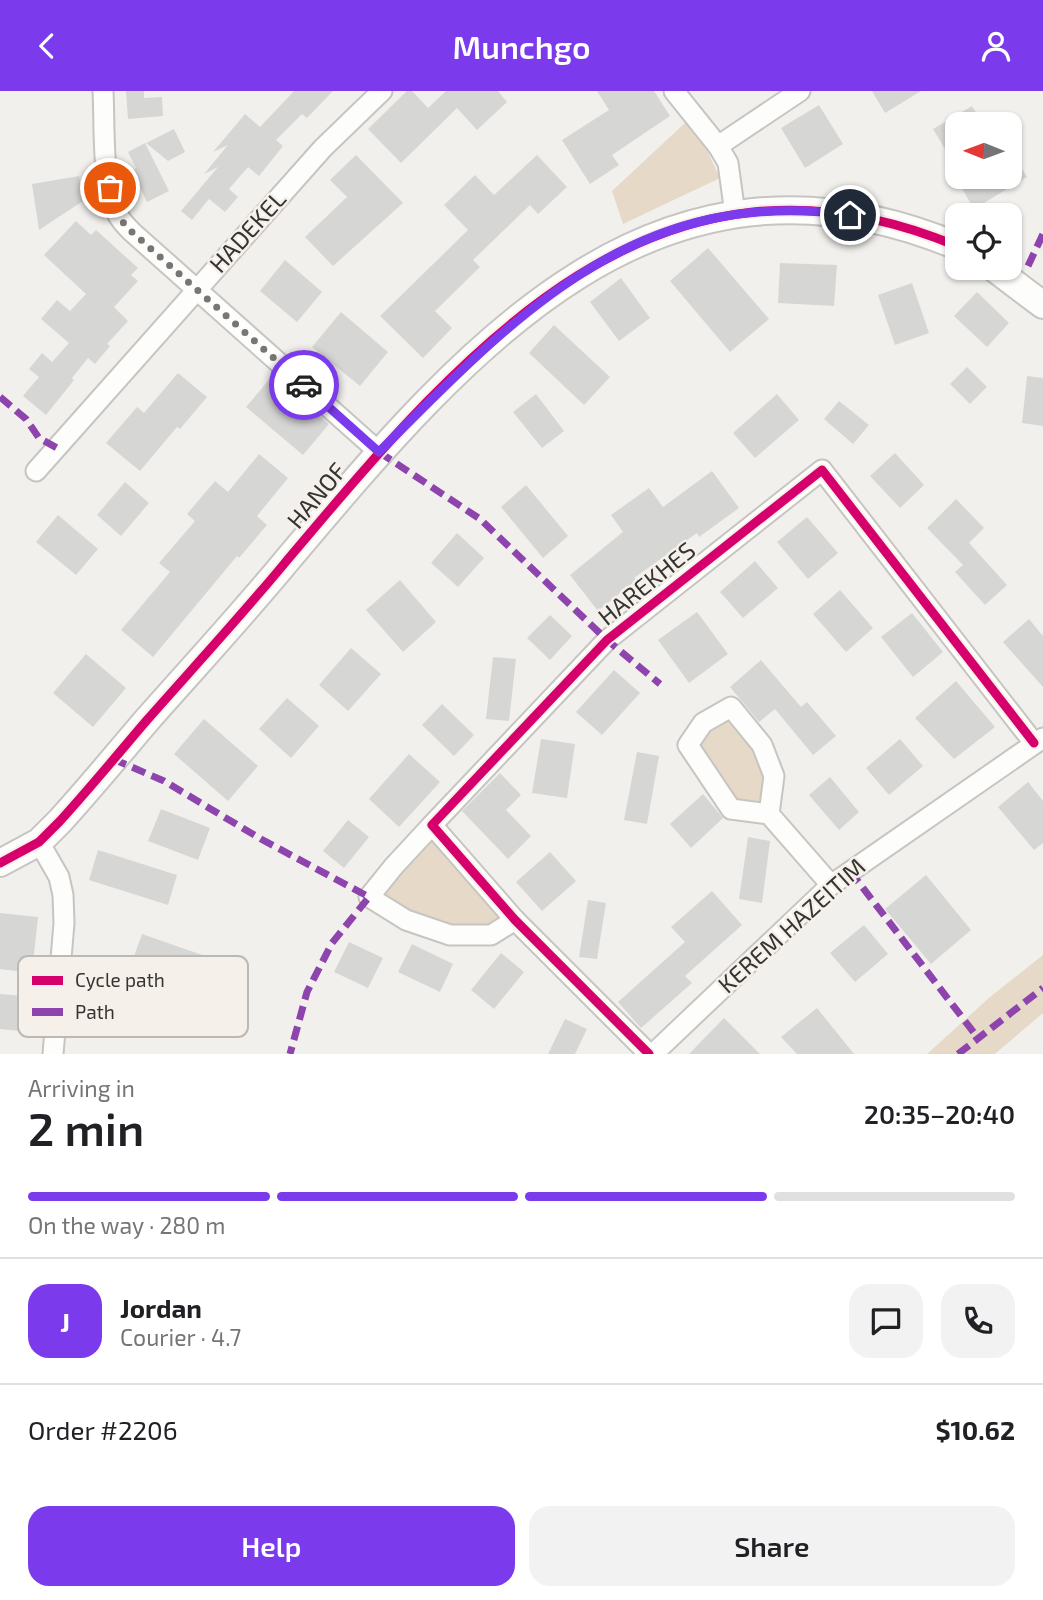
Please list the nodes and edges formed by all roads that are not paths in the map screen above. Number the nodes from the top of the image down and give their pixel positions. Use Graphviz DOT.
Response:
graph roads {
  1 [pos="103,91"];
  2 [pos="382,91"];
  3 [pos="674,91"];
  4 [pos="800,91"];
  5 [pos="718,146"];
  6 [pos="735,214"];
  7 [pos="945,241"];
  8 [pos="1010,280"];
  9 [pos="197,289"];
  10 [pos="1043,305"];
  11 [pos="379,452"];
  12 [pos="36,471"];
  13 [pos="1038,741"];
  14 [pos="769,814"];
  15 [pos="432,825"];
  16 [pos="38,842"];
  17 [pos="0,863"];
  18 [pos="831,885"];
  19 [pos="515,920"];
  20 [pos="61,956"];
  21 [pos="651,1054"];
  1 -- 9 [label="street"];
  2 -- 9 [label="street, HADEKEL"];
  3 -- 5 [label="street"];
  4 -- 5 [label="street"];
  5 -- 6 [label="street"];
  6 -- 7 [label="street, HANOF"];
  6 -- 11 [label="street, HANOF"];
  8 -- 10 [label="street"];
  9 -- 11 [label="street"];
  9 -- 12 [label="street, HADEKEL"];
  11 -- 16 [label="street, HANOF"];
  13 -- 15 [label="street, HAREKHES"];
  13 -- 18 [label="street, KEREM HAZEITIM"];
  14 -- 14 [label="street"];
  14 -- 18 [label="street"];
  15 -- 19 [label="street"];
  15 -- 19 [label="street, HAREKHES"];
  16 -- 17 [label="street, HANOF"];
  16 -- 20 [label="street"];
  18 -- 21 [label="street, KEREM HAZEITIM"];
  19 -- 21 [label="street"];
}
